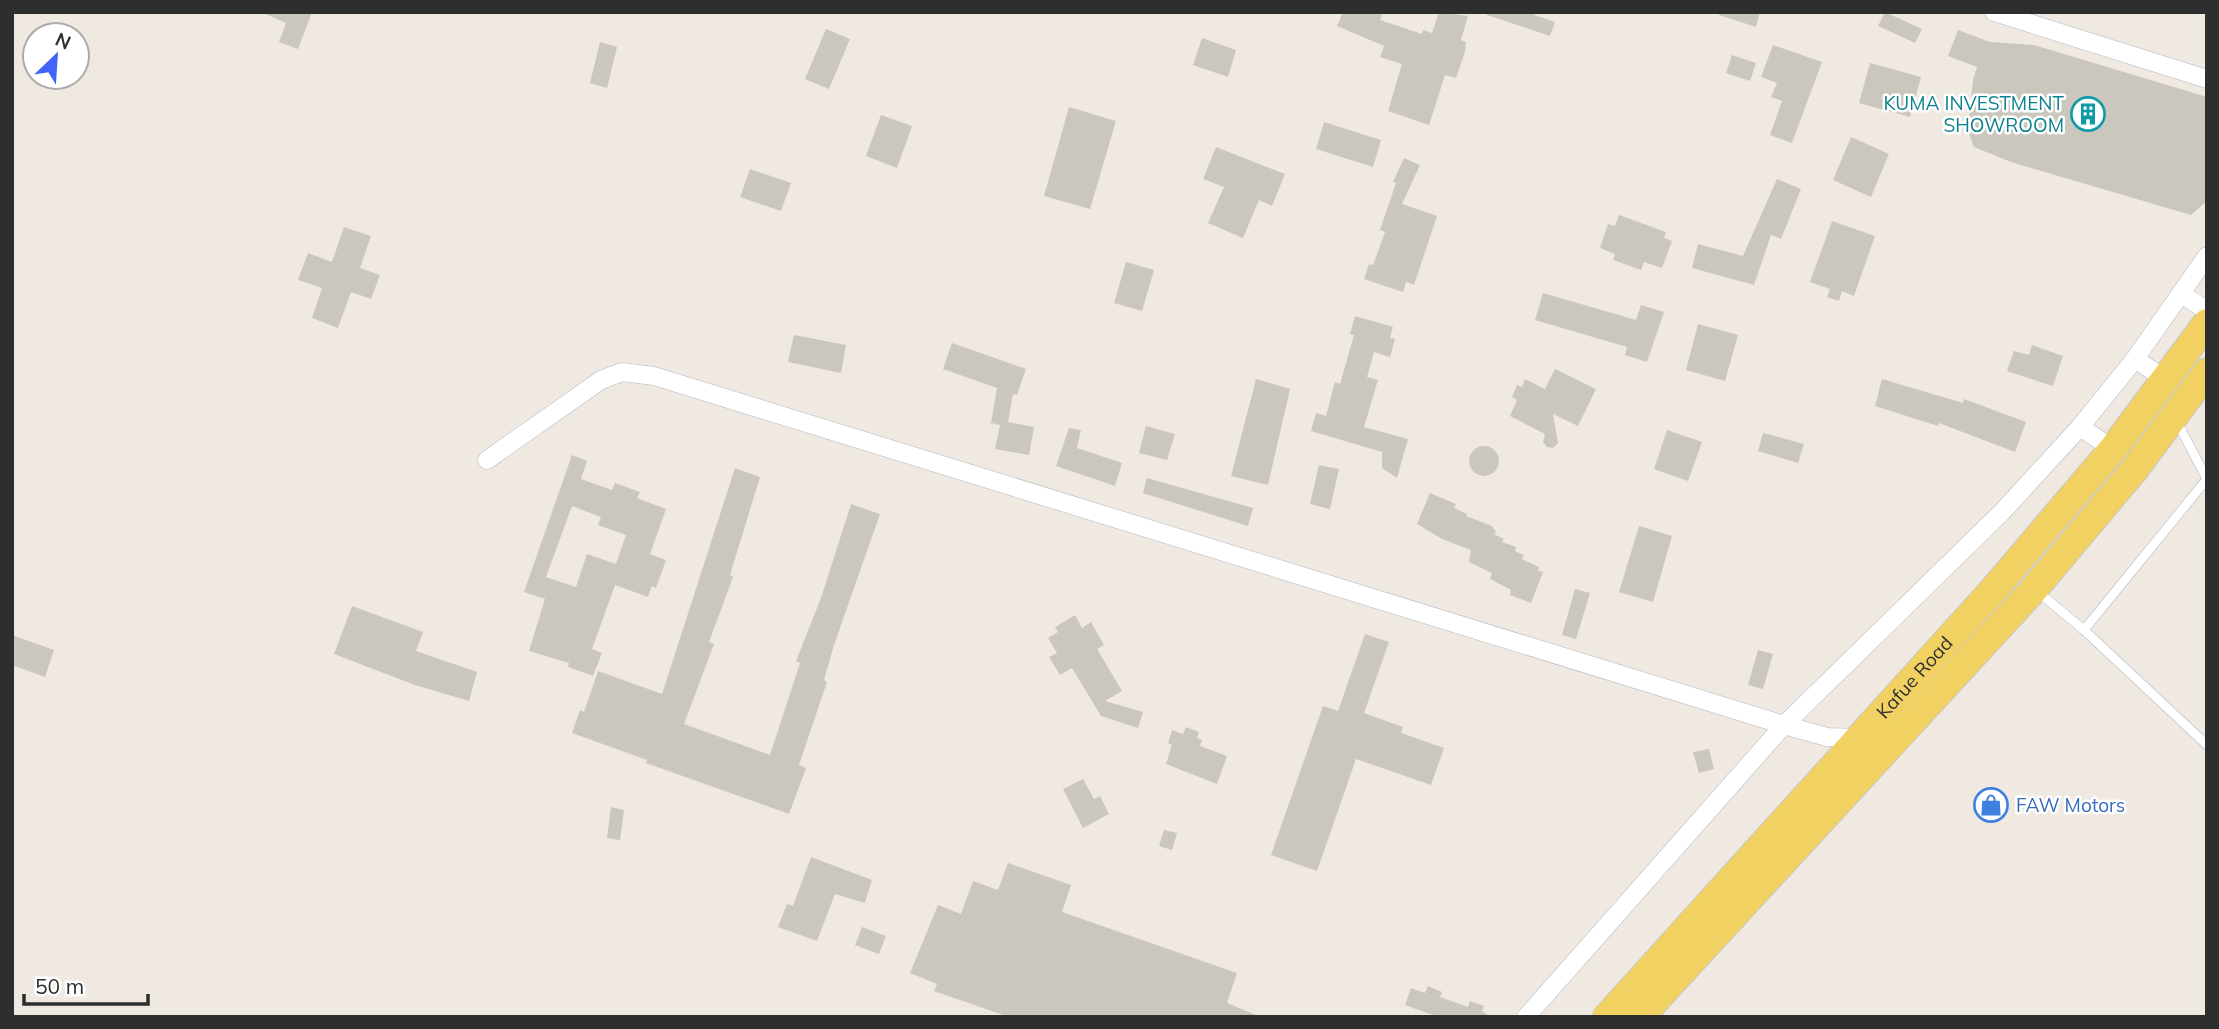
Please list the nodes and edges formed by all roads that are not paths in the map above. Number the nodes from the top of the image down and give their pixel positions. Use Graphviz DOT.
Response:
graph roads {
  1 [pos="1994,12"];
  2 [pos="2207,79"];
  3 [pos="2207,256"];
  4 [pos="2182,294"];
  5 [pos="2207,311"];
  6 [pos="2207,323"];
  7 [pos="2135,359"];
  8 [pos="2207,372"];
  9 [pos="2165,379"];
  10 [pos="2176,418"];
  11 [pos="2080,427"];
  12 [pos="2113,449"];
  13 [pos="486,460"];
  14 [pos="2034,589"];
  15 [pos="2084,630"];
  16 [pos="1784,725"];
  17 [pos="1861,738"];
  18 [pos="2207,745"];
  19 [pos="1525,1017"];
  20 [pos="1607,1017"];
  21 [pos="1640,1017"];
  1 -- 2 [label="street"];
  3 -- 4 [label="street"];
  4 -- 5 [label="street"];
  4 -- 7 [label="street"];
  6 -- 9 [label="main road, Kafue Road"];
  7 -- 9 [label="street"];
  7 -- 11 [label="street"];
  8 -- 10 [label="main road, Kafue Road"];
  9 -- 12 [label="main road, Kafue Road"];
  10 -- 14 [label="main road, Kafue Road"];
  10 -- 15 [label="lane"];
  11 -- 12 [label="street"];
  11 -- 16 [label="street"];
  12 -- 17 [label="main road, Kafue Road"];
  13 -- 16 [label="street"];
  14 -- 15 [label="lane"];
  14 -- 21 [label="main road, Kafue Road"];
  15 -- 18 [label="lane"];
  16 -- 17 [label="street"];
  16 -- 19 [label="street"];
  17 -- 20 [label="main road, Kafue Road"];
}
